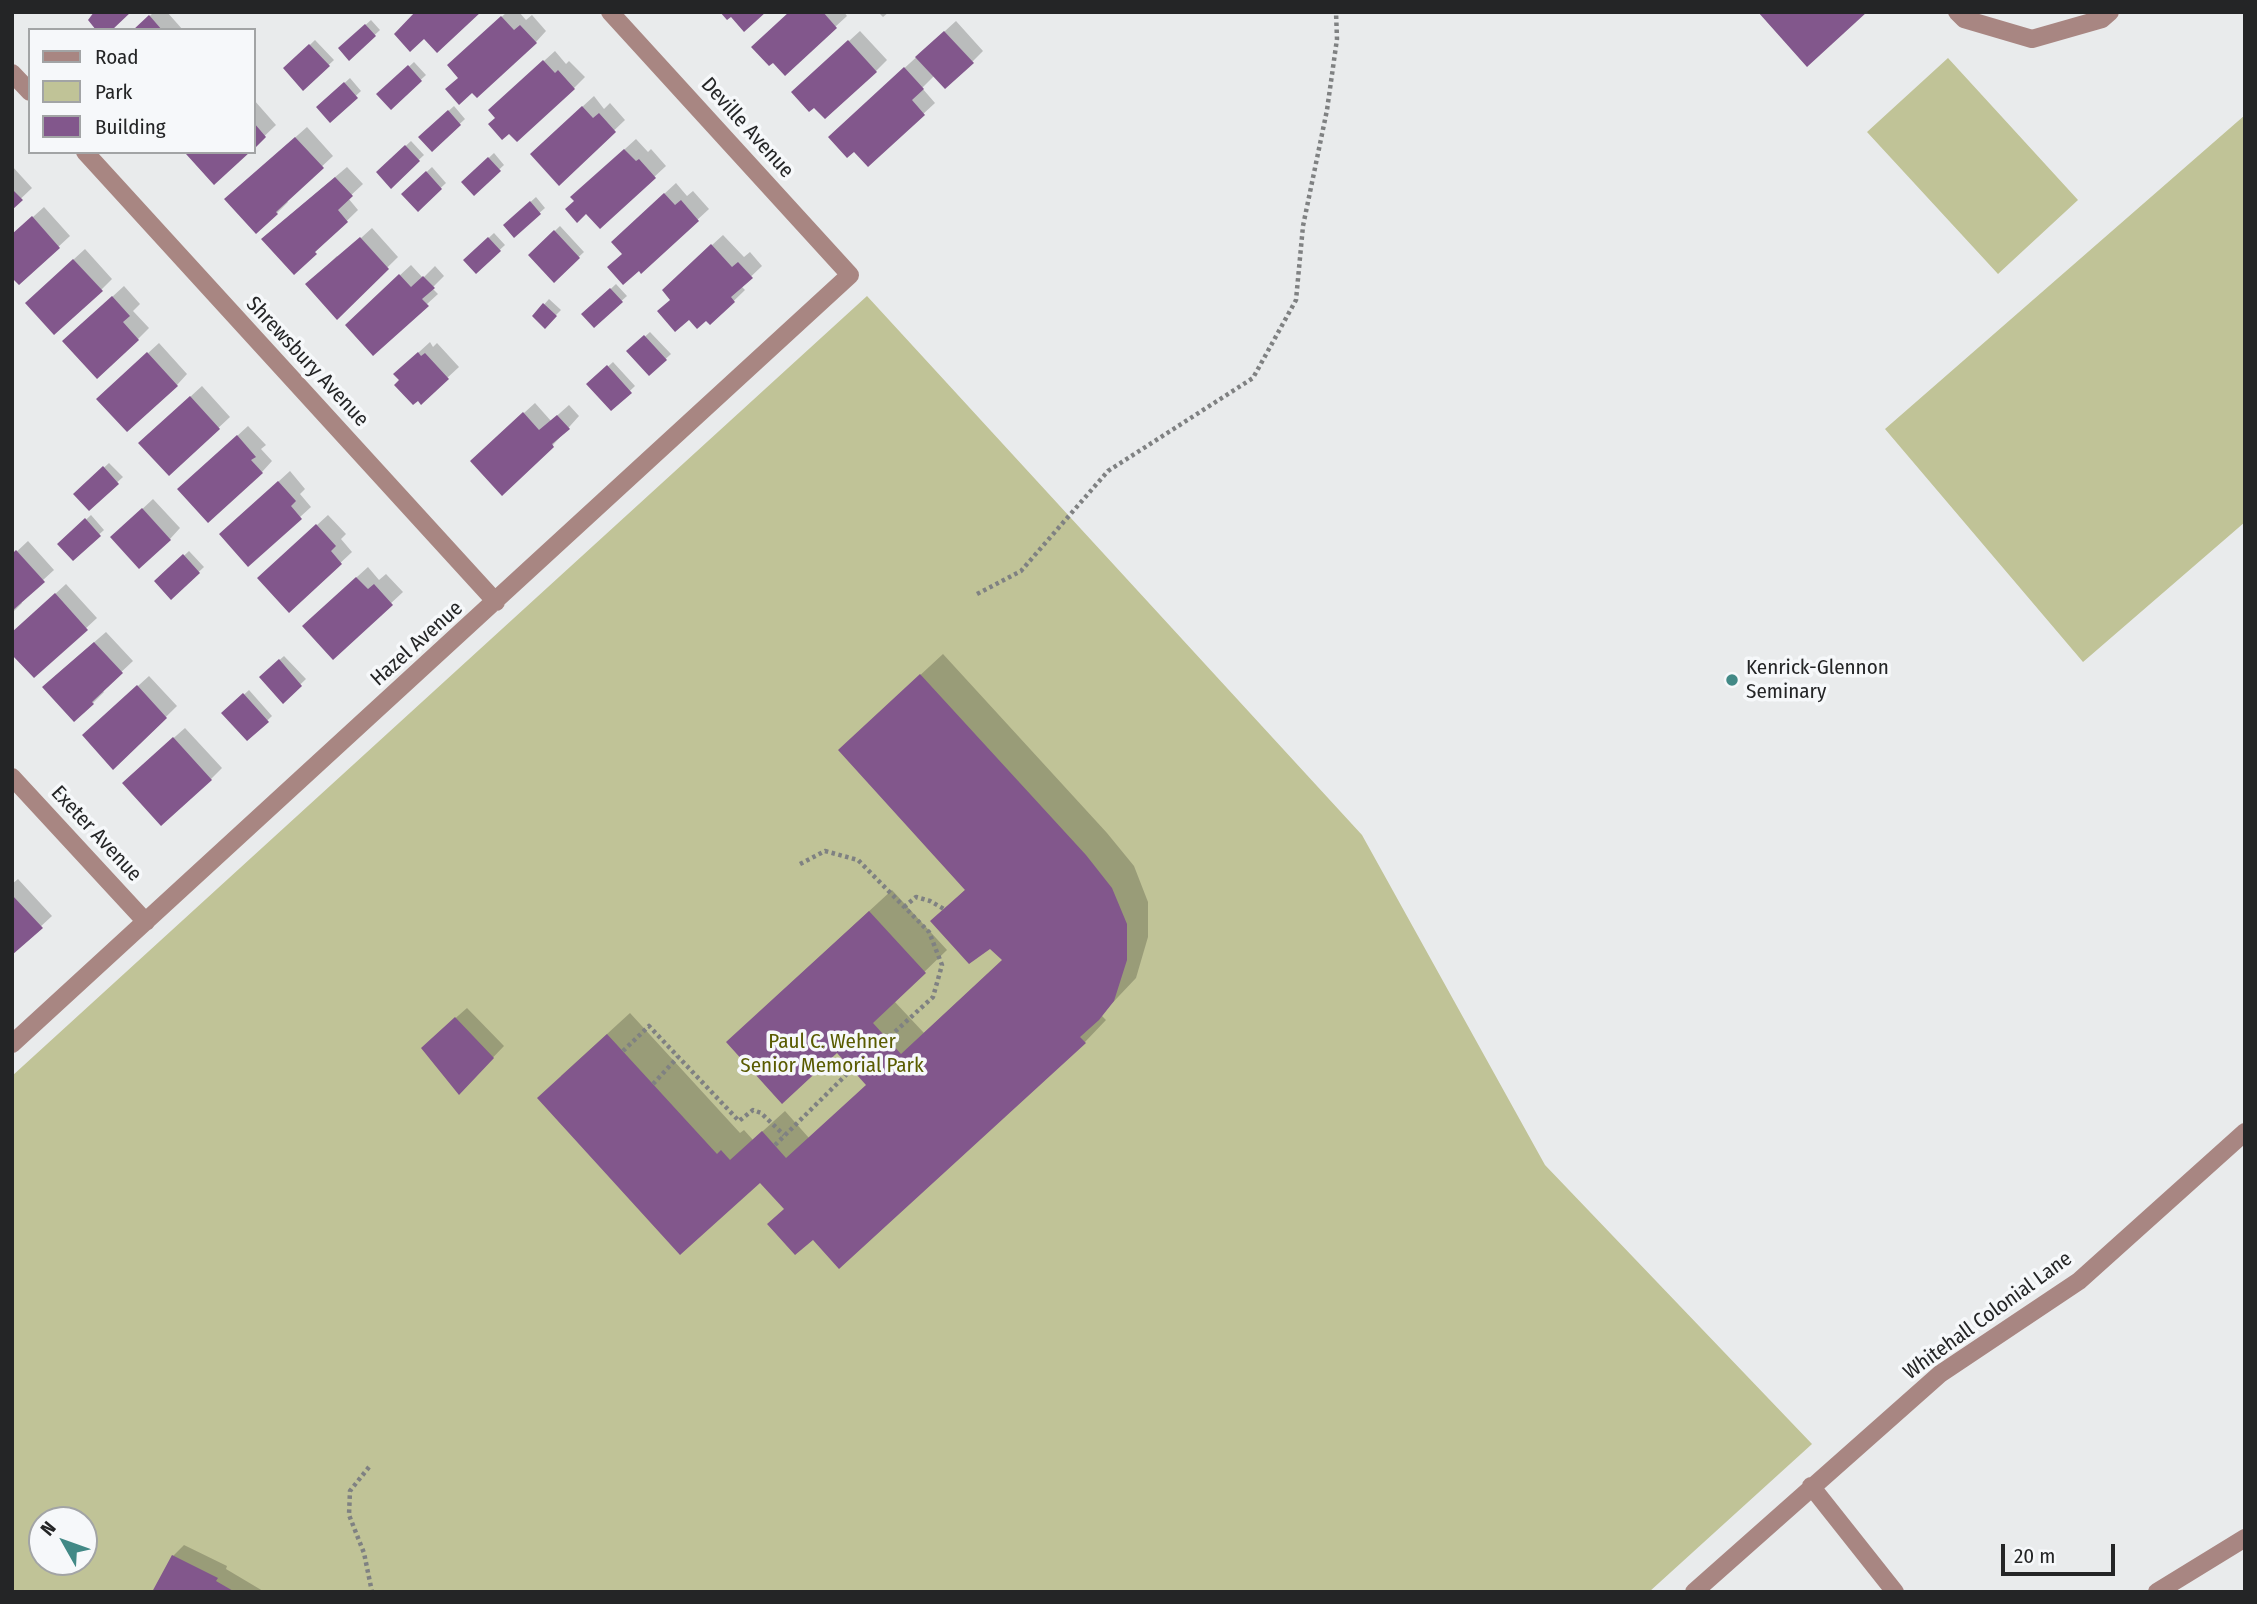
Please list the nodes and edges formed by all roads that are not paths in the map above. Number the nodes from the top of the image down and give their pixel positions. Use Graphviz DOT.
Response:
graph roads {
  1 [pos="610,12"];
  2 [pos="1957,12"];
  3 [pos="2110,12"];
  4 [pos="12,73"];
  5 [pos="28,90"];
  6 [pos="87,154"];
  7 [pos="850,275"];
  8 [pos="496,602"];
  9 [pos="12,777"];
  10 [pos="146,922"];
  11 [pos="12,1044"];
  12 [pos="2245,1132"];
  13 [pos="1811,1486"];
  14 [pos="2245,1538"];
  15 [pos="1694,1592"];
  16 [pos="1895,1592"];
  17 [pos="2157,1592"];
  1 -- 7 [label="street, Deville Avenue"];
  2 -- 3 [label="street"];
  4 -- 5 [label="street"];
  6 -- 8 [label="street, Shrewsbury Avenue"];
  7 -- 8 [label="street, Hazel Avenue"];
  8 -- 10 [label="street, Hazel Avenue"];
  9 -- 10 [label="street, Exeter Avenue"];
  10 -- 11 [label="street, Hazel Avenue"];
  12 -- 13 [label="street, Whitehall Colonial Lane"];
  13 -- 15 [label="street, Whitehall Colonial Lane"];
  13 -- 16 [label="street"];
  14 -- 17 [label="street"];
}
